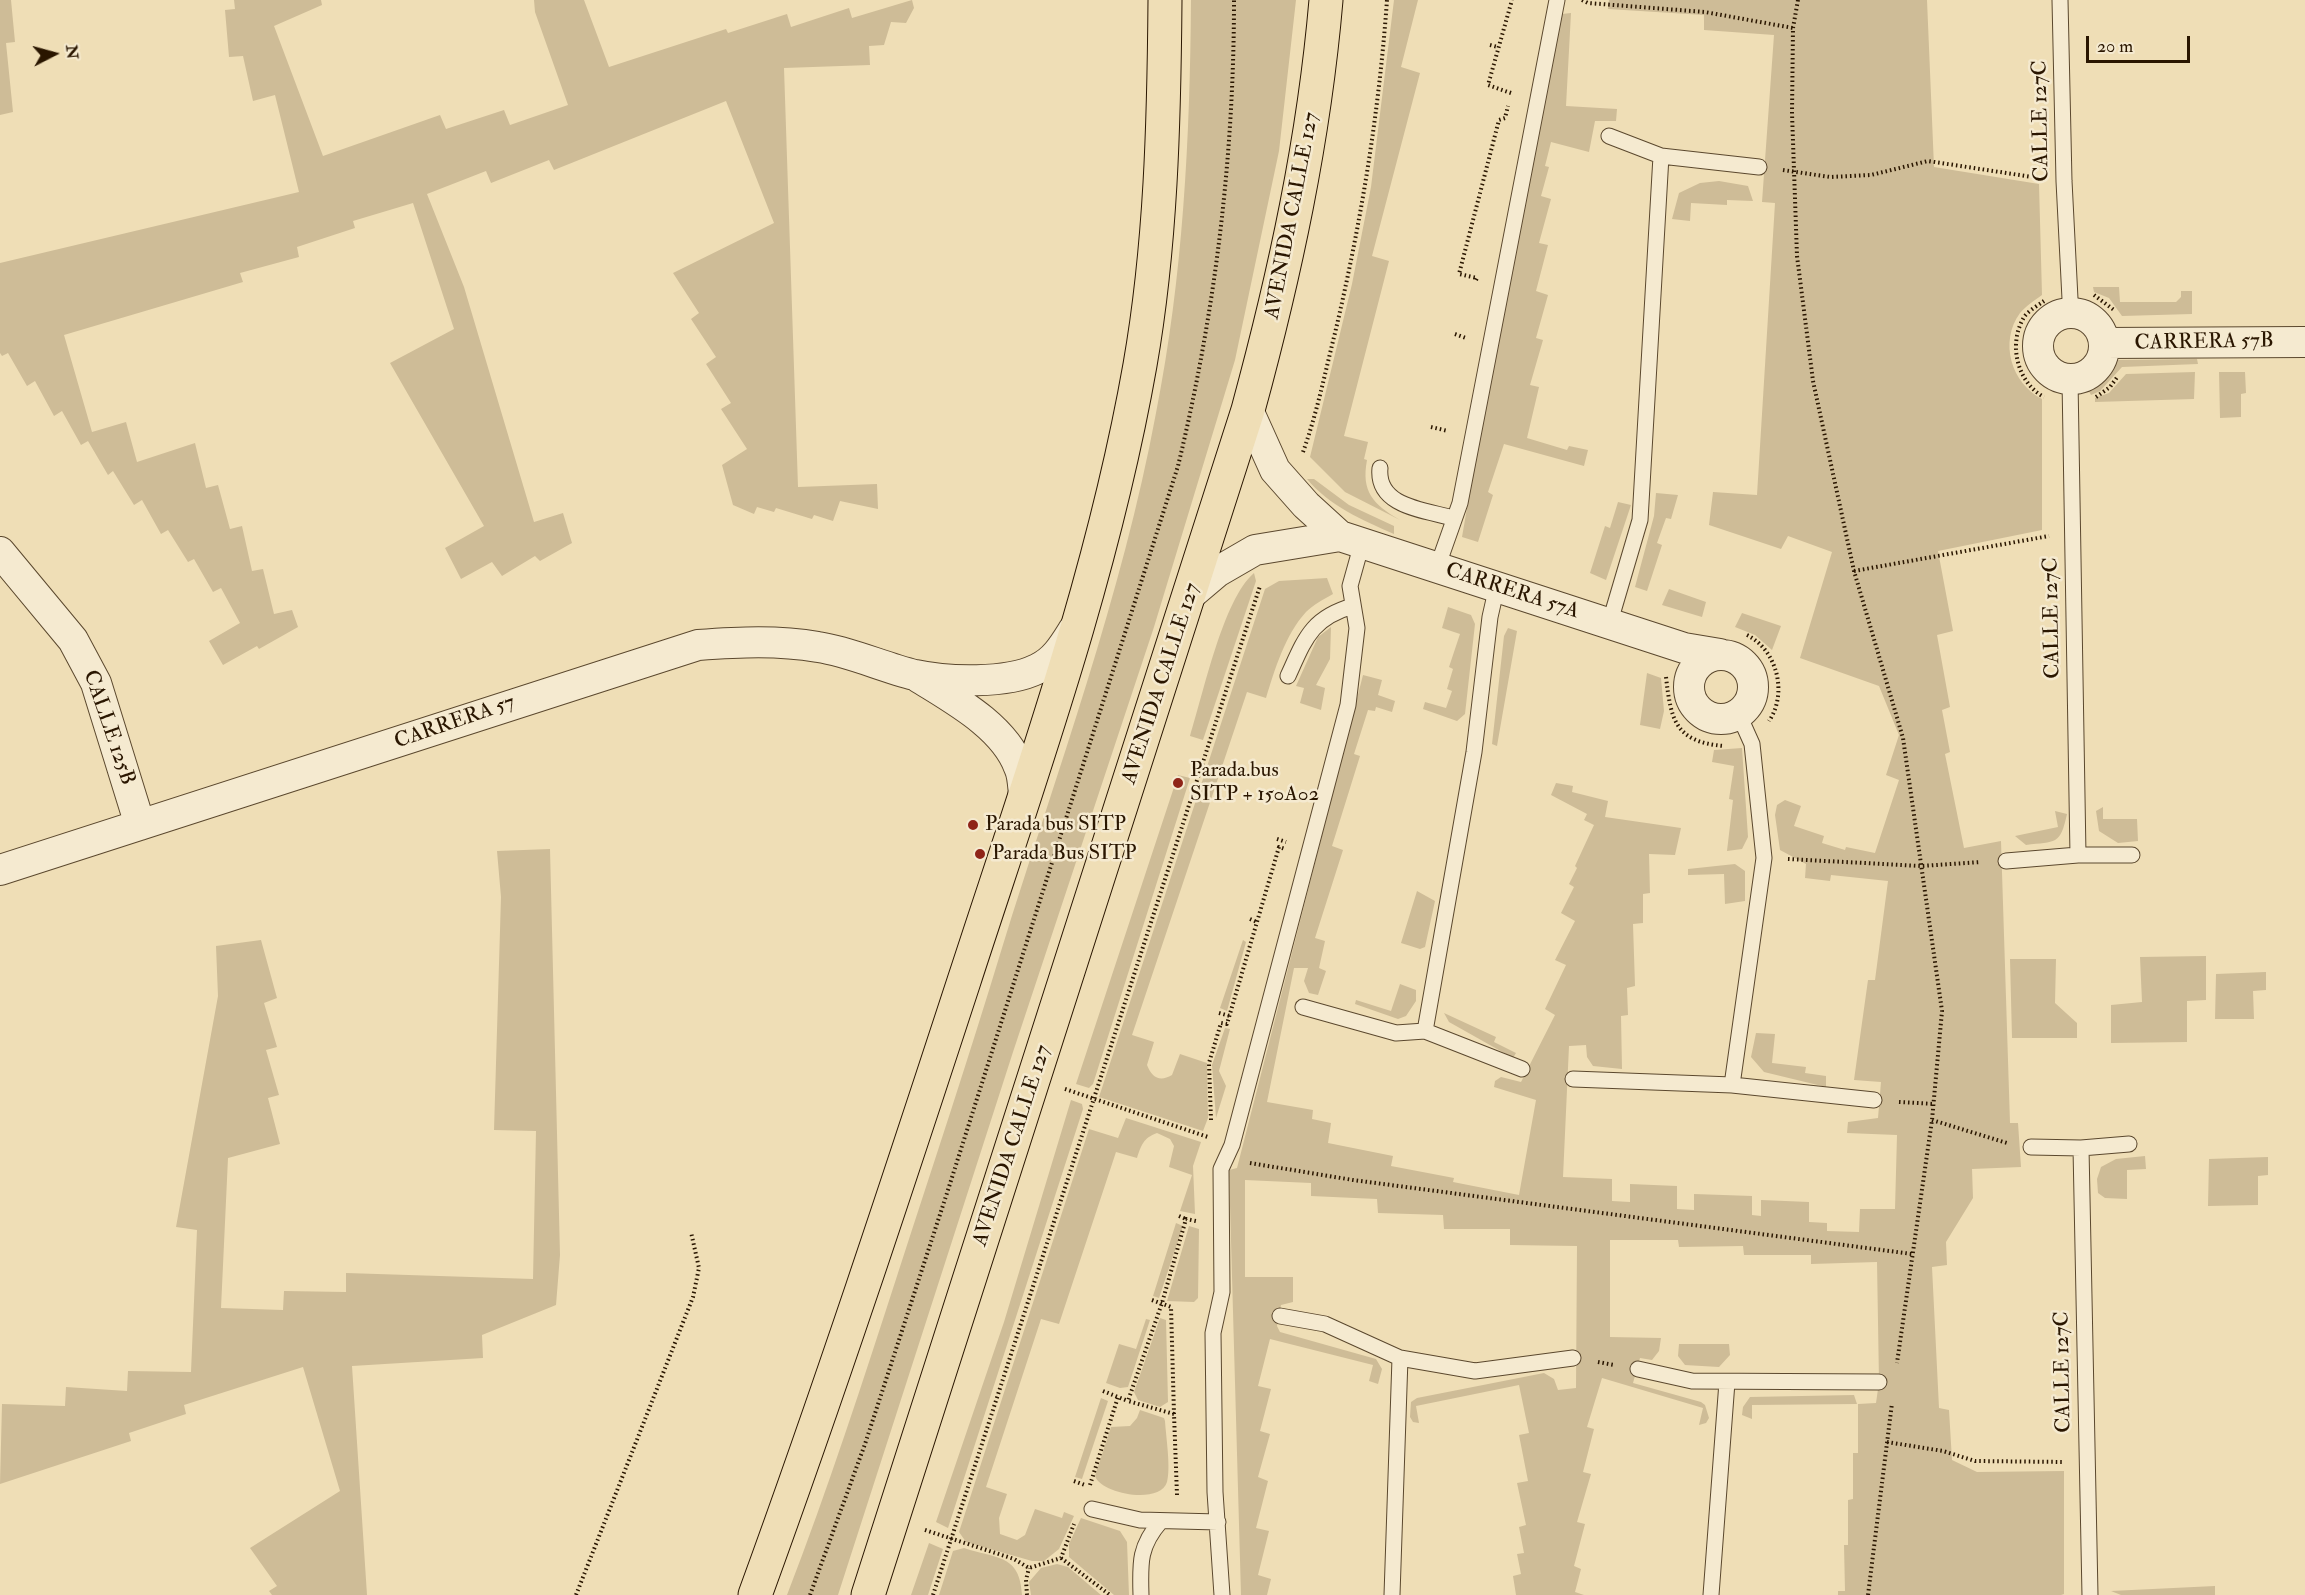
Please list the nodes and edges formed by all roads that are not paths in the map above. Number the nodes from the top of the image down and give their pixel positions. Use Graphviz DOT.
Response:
graph roads {
  1 [pos="1165,0"];
  2 [pos="1326,0"];
  3 [pos="1557,0"];
  4 [pos="2060,0"];
  5 [pos="1609,136"];
  6 [pos="1661,156"];
  7 [pos="1759,167"];
  8 [pos="2073,313"];
  9 [pos="2305,342"];
  10 [pos="2104,343"];
  11 [pos="2070,380"];
  12 [pos="1248,410"];
  13 [pos="1380,468"];
  14 [pos="1453,518"];
  15 [pos="1351,540"];
  16 [pos="0,552"];
  17 [pos="1437,568"];
  18 [pos="1497,586"];
  19 [pos="1191,594"];
  20 [pos="1353,606"];
  21 [pos="1078,623"];
  22 [pos="1609,625"];
  23 [pos="1684,648"];
  24 [pos="1720,654"];
  25 [pos="916,675"];
  26 [pos="1288,676"];
  27 [pos="1690,681"];
  28 [pos="1739,715"];
  29 [pos="1024,795"];
  30 [pos="140,825"];
  31 [pos="2078,855"];
  32 [pos="2132,855"];
  33 [pos="2006,861"];
  34 [pos="0,870"];
  35 [pos="1303,1007"];
  36 [pos="1425,1031"];
  37 [pos="1522,1070"];
  38 [pos="1573,1079"];
  39 [pos="1732,1085"];
  40 [pos="1874,1100"];
  41 [pos="2129,1143"];
  42 [pos="2031,1147"];
  43 [pos="2081,1148"];
  44 [pos="1280,1316"];
  45 [pos="1400,1358"];
  46 [pos="1573,1358"];
  47 [pos="1638,1369"];
  48 [pos="1727,1382"];
  49 [pos="1879,1382"];
  50 [pos="1092,1509"];
  51 [pos="1161,1521"];
  52 [pos="1218,1522"];
  53 [pos="755,1595"];
  54 [pos="868,1595"];
  55 [pos="1142,1595"];
  56 [pos="1222,1595"];
  57 [pos="1392,1595"];
  58 [pos="1711,1595"];
  59 [pos="2090,1595"];
  1 -- 21 [label="main road"];
  2 -- 12 [label="main road, AVENIDA CALLE 127"];
  3 -- 14 [label="lane"];
  4 -- 8 [label="lane, CALLE 127C"];
  5 -- 6 [label="lane"];
  6 -- 7 [label="lane"];
  6 -- 22 [label="lane"];
  8 -- 10 [label="street, CARRERA 57B"];
  8 -- 11 [label="street"];
  9 -- 10 [label="street, CARRERA 57B"];
  10 -- 11 [label="street, CARRERA 57B"];
  11 -- 31 [label="lane, CALLE 127C"];
  12 -- 15 [label="street, CARRERA 57A"];
  12 -- 19 [label="main road, AVENIDA CALLE 127"];
  13 -- 14 [label="lane"];
  14 -- 17 [label="lane"];
  15 -- 17 [label="street, CARRERA 57A"];
  15 -- 19 [label="street, CARRERA 57A"];
  15 -- 20 [label="lane"];
  16 -- 30 [label="street, CALLE 125B"];
  17 -- 18 [label="street, CARRERA 57A"];
  18 -- 22 [label="street, CARRERA 57A"];
  18 -- 36 [label="lane"];
  19 -- 54 [label="main road, AVENIDA CALLE 127"];
  20 -- 26 [label="lane"];
  20 -- 52 [label="lane"];
  21 -- 25 [label="street, CARRERA 57"];
  21 -- 29 [label="main road"];
  22 -- 23 [label="street, CARRERA 57A"];
  23 -- 24 [label="street, CARRERA 57A"];
  23 -- 27 [label="street"];
  24 -- 27 [label="street"];
  24 -- 28 [label="street, CARRERA 57A"];
  25 -- 29 [label="street, CARRERA 57"];
  25 -- 30 [label="street, CARRERA 57"];
  27 -- 28 [label="street"];
  28 -- 39 [label="lane"];
  29 -- 53 [label="main road"];
  30 -- 34 [label="street, CARRERA 57"];
  31 -- 32 [label="lane"];
  31 -- 33 [label="lane"];
  35 -- 36 [label="lane"];
  36 -- 37 [label="lane"];
  38 -- 39 [label="lane"];
  39 -- 40 [label="lane"];
  41 -- 43 [label="lane"];
  42 -- 43 [label="lane"];
  43 -- 59 [label="lane, CALLE 127C"];
  44 -- 45 [label="lane"];
  45 -- 46 [label="lane"];
  45 -- 57 [label="lane"];
  47 -- 48 [label="lane"];
  48 -- 49 [label="lane"];
  48 -- 58 [label="lane"];
  50 -- 51 [label="lane"];
  51 -- 52 [label="lane"];
  51 -- 55 [label="lane"];
  52 -- 56 [label="lane"];
}
